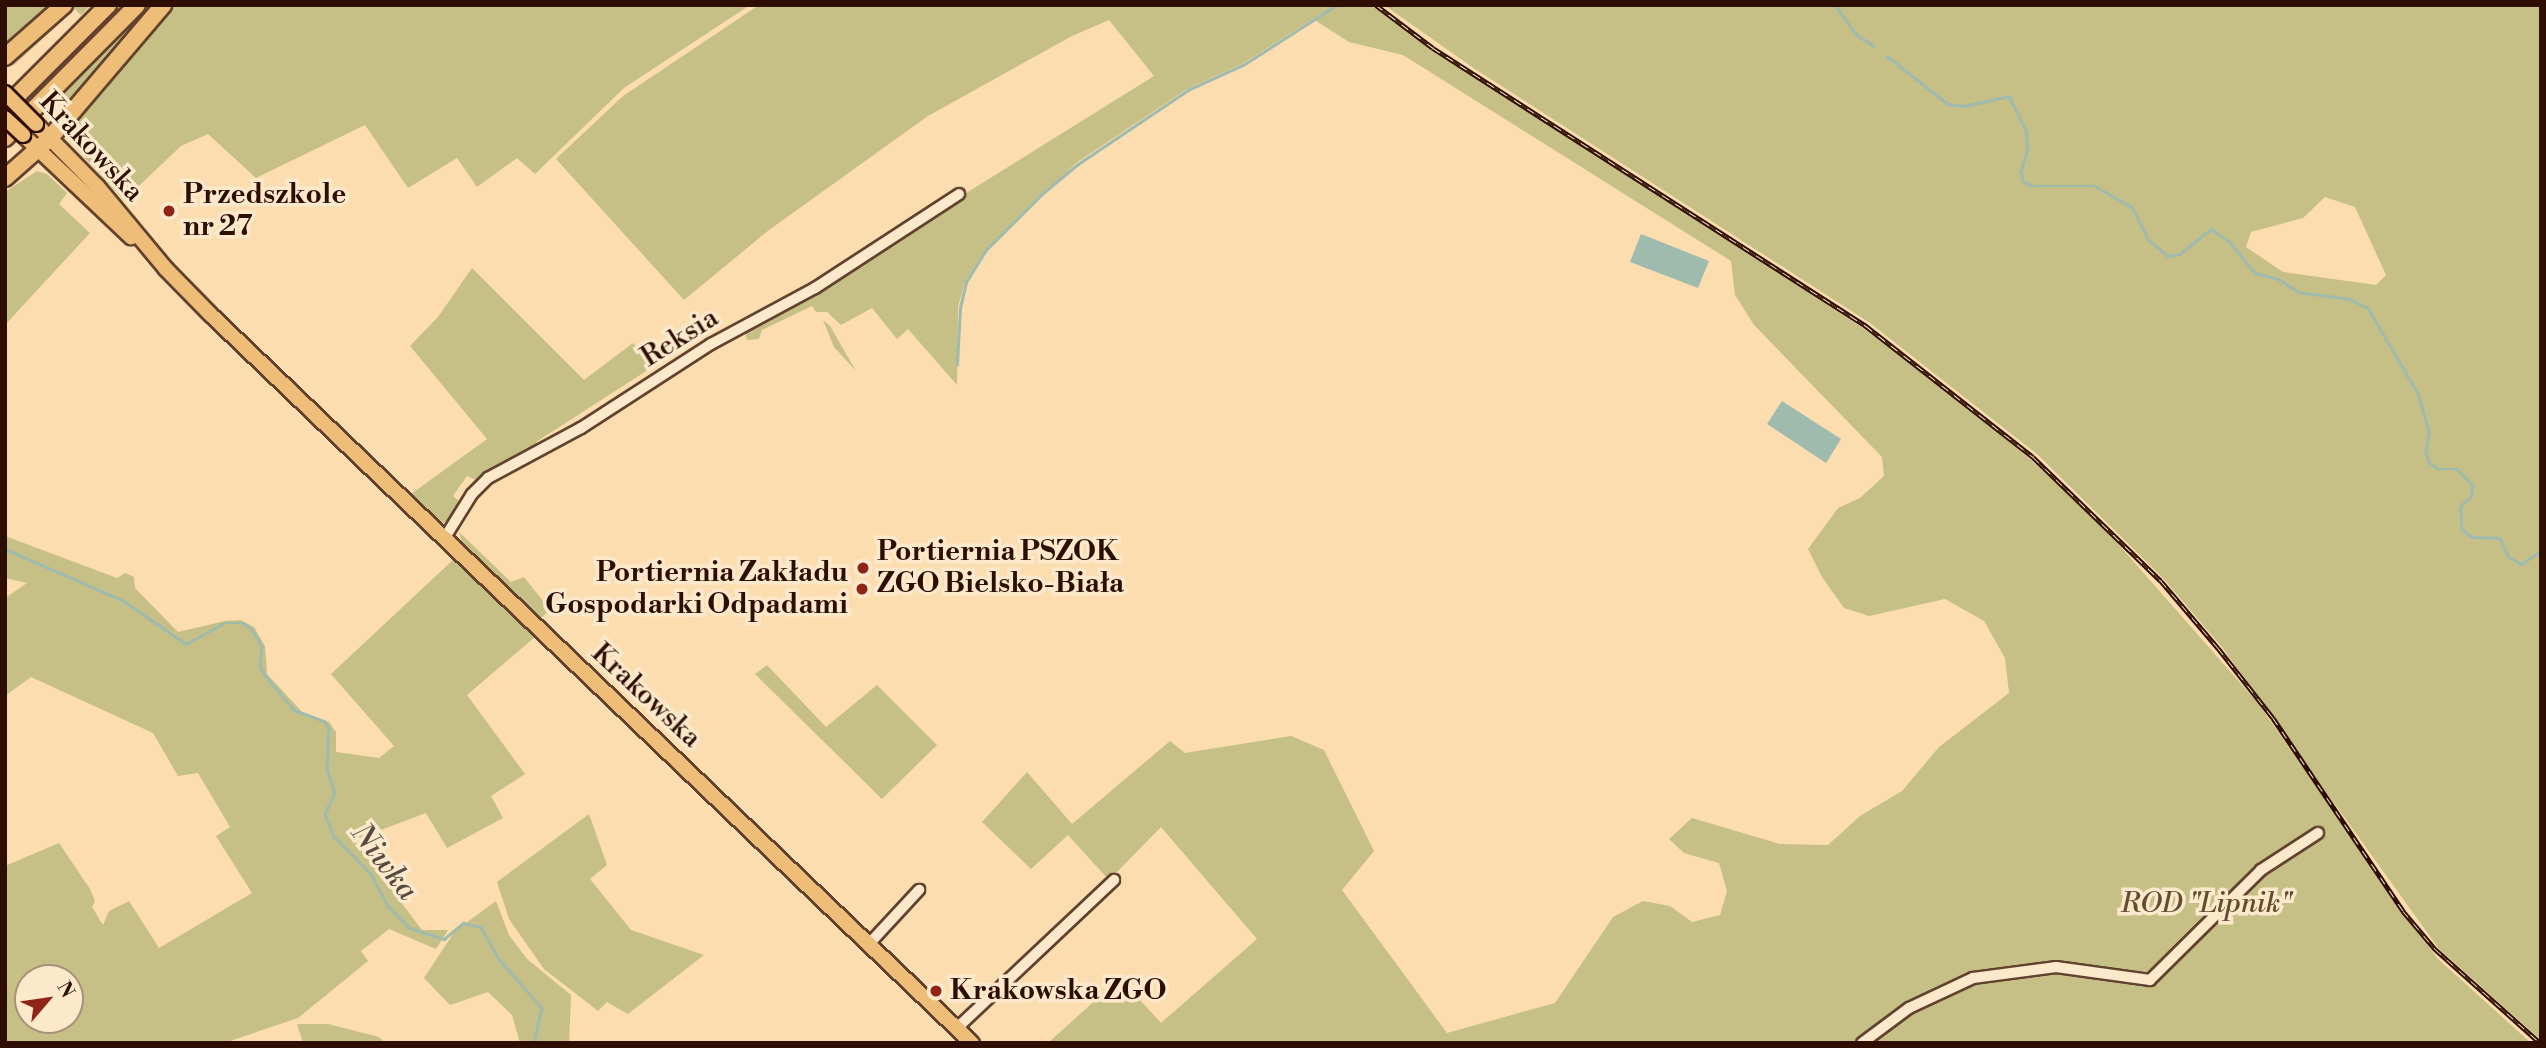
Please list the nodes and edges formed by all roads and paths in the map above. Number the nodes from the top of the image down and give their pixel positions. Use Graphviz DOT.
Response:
graph roads {
  1 [pos="64,5"];
  2 [pos="108,5"];
  3 [pos="137,5"];
  4 [pos="163,5"];
  5 [pos="5,57"];
  6 [pos="5,93"];
  7 [pos="5,108"];
  8 [pos="5,118"];
  9 [pos="5,138"];
  10 [pos="50,138"];
  11 [pos="37,150"];
  12 [pos="5,178"];
  13 [pos="959,194"];
  14 [pos="166,269"];
  15 [pos="444,539"];
  16 [pos="2318,833"];
  17 [pos="1114,880"];
  18 [pos="919,890"];
  19 [pos="869,944"];
  20 [pos="957,1028"];
  21 [pos="972,1043"];
  22 [pos="1862,1043"];
  1 -- 5 [label="highway"];
  2 -- 7 [label="highway"];
  3 -- 9 [label="highway"];
  4 -- 10 [label="highway"];
  6 -- 10 [label="main road, Krakowska, bridge"];
  8 -- 11 [label="main road, Krakowska, bridge"];
  10 -- 11 [label="highway"];
  10 -- 14 [label="main road, Krakowska"];
  11 -- 12 [label="highway"];
  11 -- 14 [label="main road, Krakowska"];
  13 -- 15 [label="street, Reksia"];
  14 -- 15 [label="main road, Krakowska"];
  15 -- 19 [label="main road, Krakowska"];
  16 -- 22 [label="street"];
  17 -- 20 [label="street"];
  18 -- 19 [label="street"];
  19 -- 20 [label="main road, Krakowska"];
  20 -- 21 [label="main road, Krakowska"];
}
